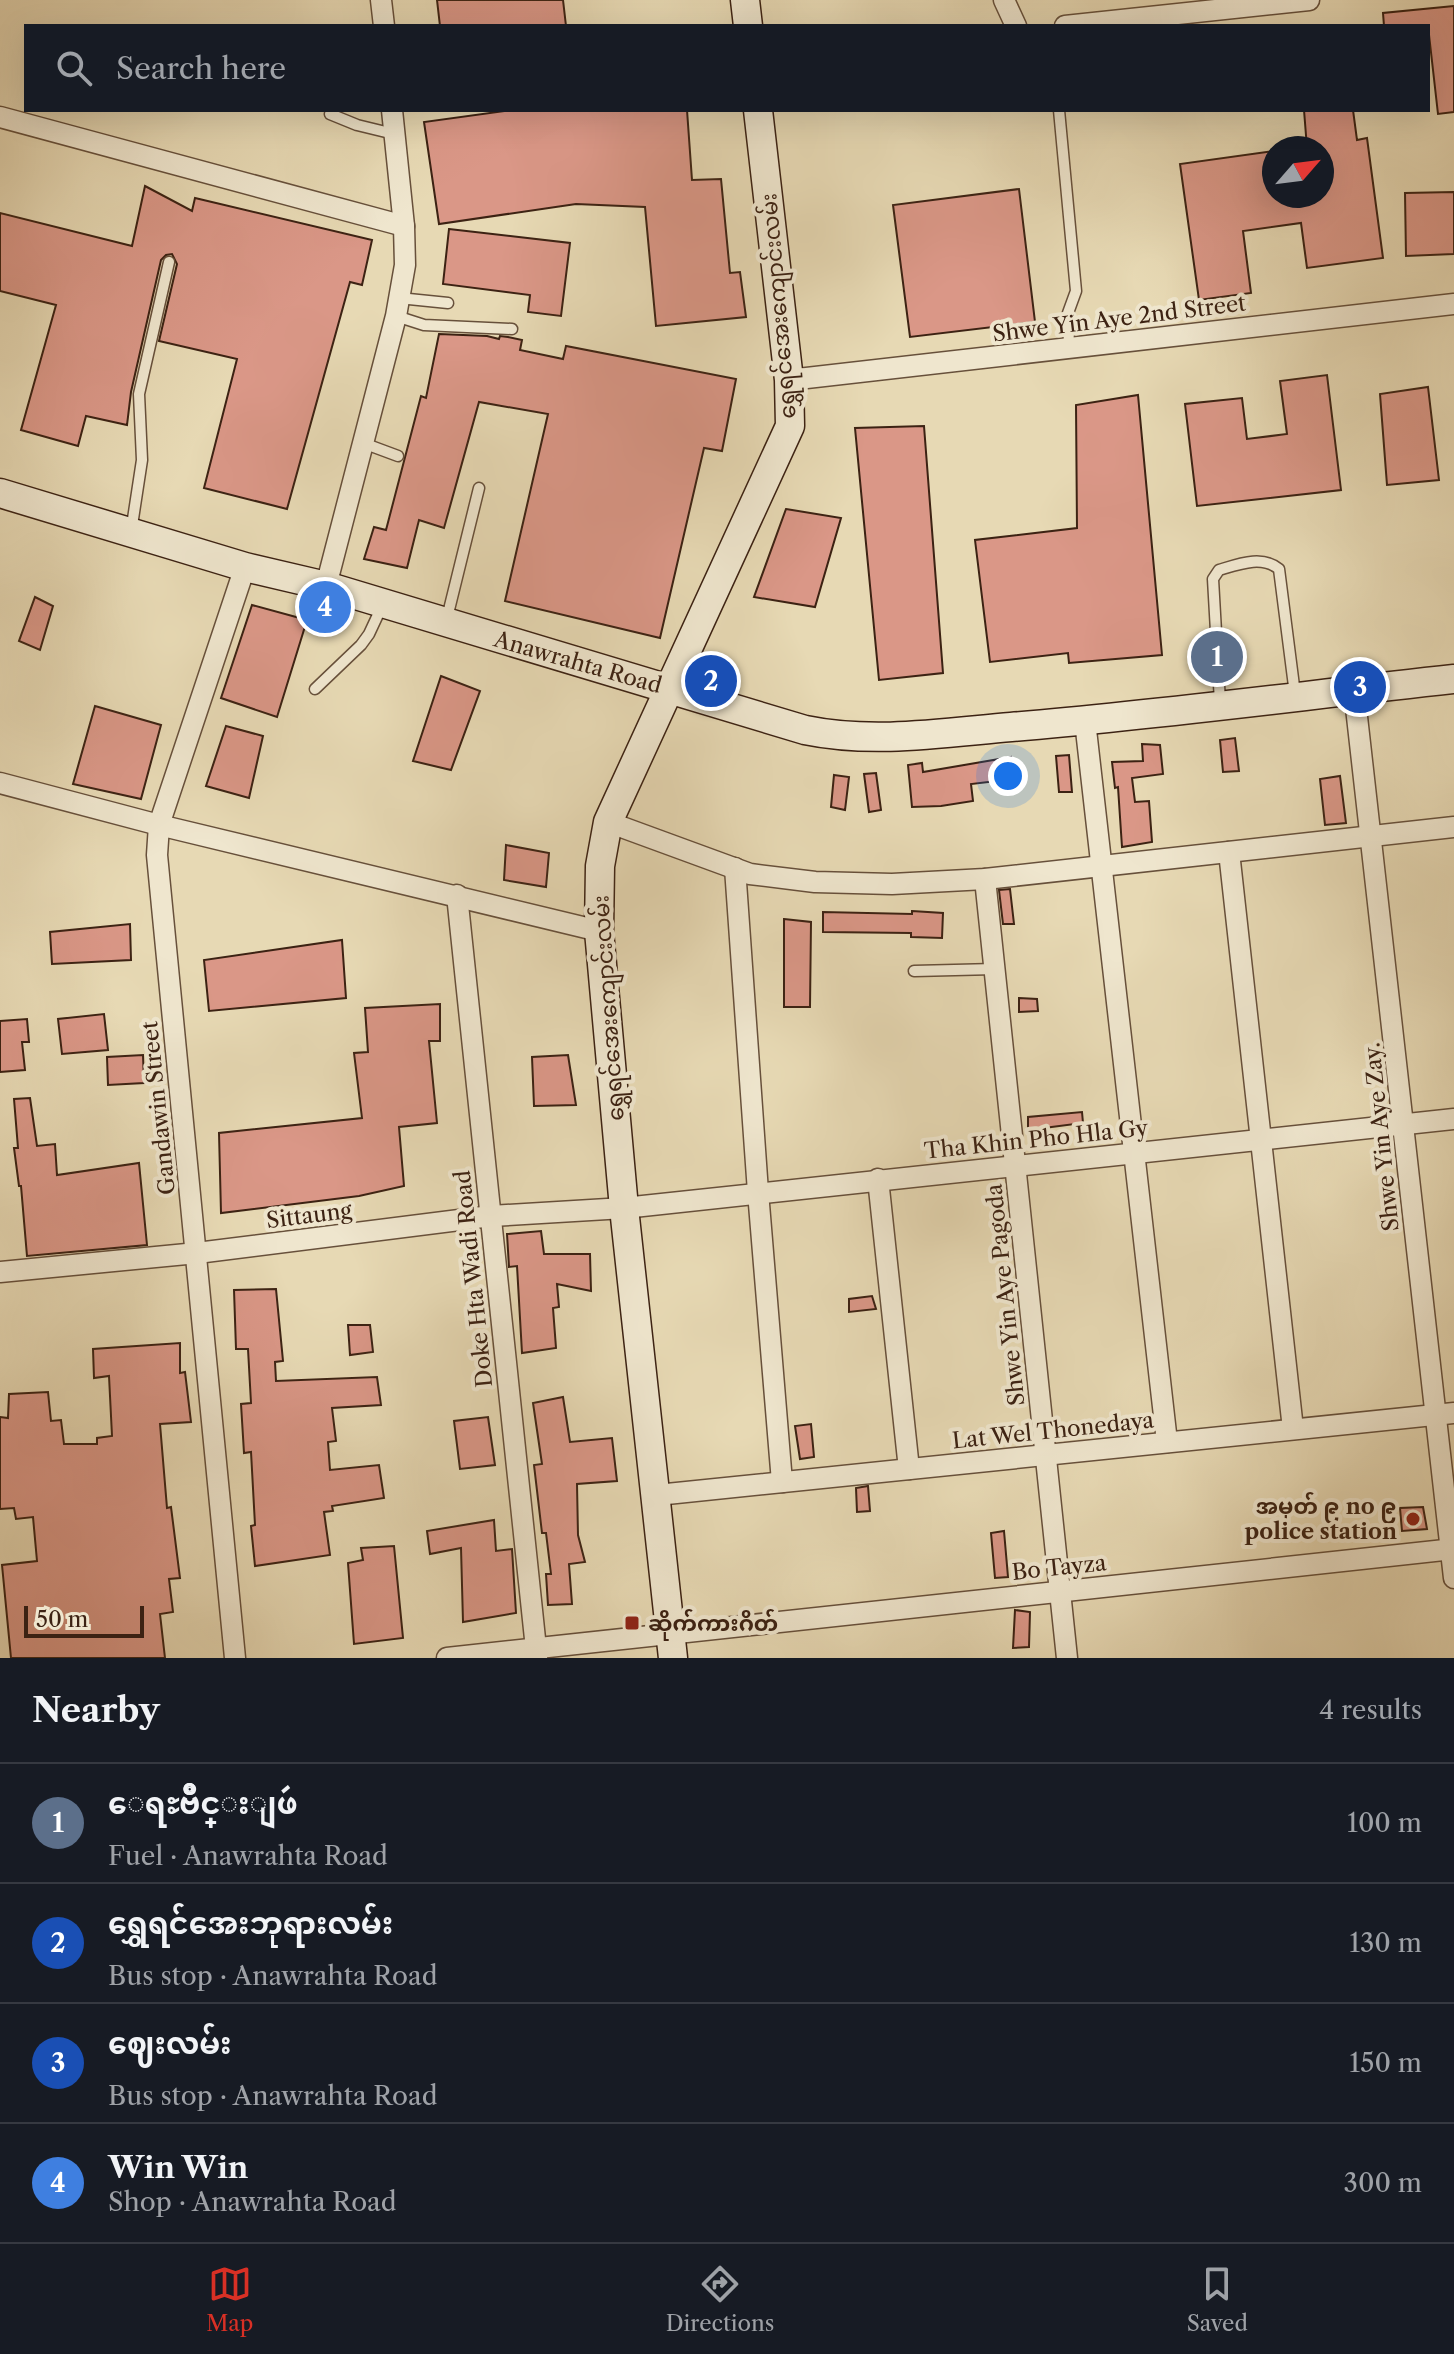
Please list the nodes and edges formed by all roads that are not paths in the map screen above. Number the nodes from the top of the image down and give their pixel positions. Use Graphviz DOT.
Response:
graph roads {
  1 [pos="381,0"];
  2 [pos="745,0"];
  3 [pos="1004,0"];
  4 [pos="1309,0"];
  5 [pos="384,24"];
  6 [pos="748,24"];
  7 [pos="1015,24"];
  8 [pos="1084,24"];
  9 [pos="392,112"];
  10 [pos="758,112"];
  11 [pos="1059,112"];
  12 [pos="330,114"];
  13 [pos="0,117"];
  14 [pos="394,134"];
  15 [pos="404,226"];
  16 [pos="169,262"];
  17 [pos="448,303"];
  18 [pos="1454,304"];
  19 [pos="398,307"];
  20 [pos="512,329"];
  21 [pos="1069,348"];
  22 [pos="789,380"];
  23 [pos="363,443"];
  24 [pos="398,456"];
  25 [pos="479,488"];
  26 [pos="0,493"];
  27 [pos="131,532"];
  28 [pos="245,567"];
  29 [pos="326,586"];
  30 [pos="383,604"];
  31 [pos="445,622"];
  32 [pos="1454,679"];
  33 [pos="315,689"];
  34 [pos="671,689"];
  35 [pos="1354,690"];
  36 [pos="1295,696"];
  37 [pos="1220,706"];
  38 [pos="1085,721"];
  39 [pos="0,783"];
  40 [pos="608,822"];
  41 [pos="159,825"];
  42 [pos="1454,827"];
  43 [pos="1372,836"];
  44 [pos="1229,852"];
  45 [pos="1103,866"];
  46 [pos="735,868"];
  47 [pos="985,879"];
  48 [pos="457,895"];
  49 [pos="599,931"];
  50 [pos="995,969"];
  51 [pos="914,971"];
  52 [pos="1454,1119"];
  53 [pos="1404,1124"];
  54 [pos="1261,1139"];
  55 [pos="1135,1152"];
  56 [pos="1015,1165"];
  57 [pos="878,1179"];
  58 [pos="758,1192"];
  59 [pos="624,1208"];
  60 [pos="491,1216"];
  61 [pos="197,1253"];
  62 [pos="0,1272"];
  63 [pos="1445,1414"];
  64 [pos="1293,1429"];
  65 [pos="1167,1442"];
  66 [pos="1046,1455"];
  67 [pos="909,1469"];
  68 [pos="782,1482"];
  69 [pos="657,1495"];
  70 [pos="1452,1549"];
  71 [pos="1454,1578"];
  72 [pos="1060,1591"];
  73 [pos="672,1646"];
  74 [pos="536,1653"];
  75 [pos="235,1658"];
  76 [pos="447,1658"];
  77 [pos="1067,1658"];
  1 -- 5 [label="street"];
  2 -- 6 [label="street"];
  3 -- 7 [label="street"];
  4 -- 8 [label="street"];
  9 -- 14 [label="street"];
  10 -- 22 [label="street, ရွှေရင်အေးကျောင်းလမ်း"];
  11 -- 21 [label="lane"];
  12 -- 14 [label="lane"];
  13 -- 15 [label="street"];
  14 -- 15 [label="street"];
  15 -- 19 [label="street"];
  16 -- 27 [label="lane"];
  17 -- 19 [label="lane"];
  18 -- 21 [label="street, Shwe Yin Aye 2nd Street"];
  19 -- 20 [label="lane"];
  19 -- 23 [label="street"];
  21 -- 22 [label="street, Shwe Yin Aye 2nd Street"];
  22 -- 34 [label="street, ရွှေရင်အေးကျောင်းလမ်း"];
  23 -- 24 [label="lane"];
  23 -- 29 [label="street"];
  25 -- 31 [label="lane"];
  26 -- 27 [label="street, Anawrahta Road"];
  27 -- 28 [label="street, Anawrahta Road"];
  28 -- 29 [label="street, Anawrahta Road"];
  28 -- 41 [label="street, Gandawin Street"];
  29 -- 30 [label="street, Anawrahta Road"];
  30 -- 31 [label="street, Anawrahta Road"];
  30 -- 33 [label="lane"];
  31 -- 34 [label="street, Anawrahta Road"];
  32 -- 35 [label="street, Anawrahta Road"];
  34 -- 38 [label="street, Anawrahta Road"];
  34 -- 40 [label="street, ရွှေရင်အေးကျောင်းလမ်း"];
  35 -- 36 [label="street, Anawrahta Road"];
  35 -- 43 [label="street, Shwe Yin Aye Zay."];
  36 -- 37 [label="street, Anawrahta Road"];
  36 -- 37 [label="lane"];
  37 -- 38 [label="street, Anawrahta Road"];
  38 -- 45 [label="street"];
  39 -- 41 [label="street"];
  40 -- 46 [label="street"];
  40 -- 49 [label="street, ရွှေရင်အေးကျောင်းလမ်း"];
  41 -- 48 [label="street"];
  41 -- 61 [label="street, Gandawin Street"];
  42 -- 43 [label="street"];
  43 -- 44 [label="street"];
  43 -- 53 [label="street, Shwe Yin Aye Zay."];
  44 -- 45 [label="street"];
  44 -- 54 [label="street"];
  45 -- 47 [label="street"];
  45 -- 55 [label="street"];
  46 -- 47 [label="street"];
  46 -- 58 [label="street"];
  47 -- 50 [label="street, Shwe Yin Aye Pagoda"];
  48 -- 49 [label="street"];
  48 -- 60 [label="street, Doke Hta Wadi Road"];
  49 -- 59 [label="street, ရွှေရင်အေးကျောင်းလမ်း"];
  50 -- 51 [label="lane"];
  50 -- 56 [label="street, Shwe Yin Aye Pagoda"];
  52 -- 53 [label="street, Tha Khin Pho Hla Gy"];
  53 -- 54 [label="street, Tha Khin Pho Hla Gy"];
  53 -- 63 [label="street, Shwe Yin Aye Zay."];
  54 -- 55 [label="street, Tha Khin Pho Hla Gy"];
  54 -- 64 [label="street"];
  55 -- 56 [label="street, Tha Khin Pho Hla Gy"];
  55 -- 65 [label="street"];
  56 -- 57 [label="street, Tha Khin Pho Hla Gy"];
  56 -- 66 [label="street, Shwe Yin Aye Pagoda"];
  57 -- 58 [label="street, Tha Khin Pho Hla Gy"];
  57 -- 67 [label="street"];
  58 -- 59 [label="street, Tha Khin Pho Hla Gy"];
  58 -- 68 [label="street"];
  59 -- 60 [label="street, Sittaung"];
  59 -- 69 [label="street, ရွှေရင်အေးကျောင်းလမ်း"];
  60 -- 61 [label="street, Sittaung"];
  60 -- 74 [label="street, Doke Hta Wadi Road"];
  61 -- 62 [label="street, Sittaung"];
  61 -- 75 [label="street, Gandawin Street"];
  63 -- 64 [label="street, Lat Wel Thonedaya"];
  63 -- 70 [label="street, Shwe Yin Aye Zay."];
  64 -- 65 [label="street, Lat Wel Thonedaya"];
  65 -- 66 [label="street, Lat Wel Thonedaya"];
  66 -- 67 [label="street, Lat Wel Thonedaya"];
  66 -- 72 [label="street, Shwe Yin Aye Pagoda"];
  67 -- 68 [label="street, Lat Wel Thonedaya"];
  68 -- 69 [label="street, Lat Wel Thonedaya"];
  69 -- 73 [label="street, ရွှေရင်အေးကျောင်းလမ်း"];
  70 -- 71 [label="street, Shwe Yin Aye Zay."];
  70 -- 72 [label="street, Bo Tayza"];
  72 -- 73 [label="street, Bo Tayza"];
  72 -- 77 [label="street, Shwe Yin Aye Pagoda"];
  73 -- 74 [label="street, Bo Tayza"];
  74 -- 76 [label="street, Bo Tayza"];
}
